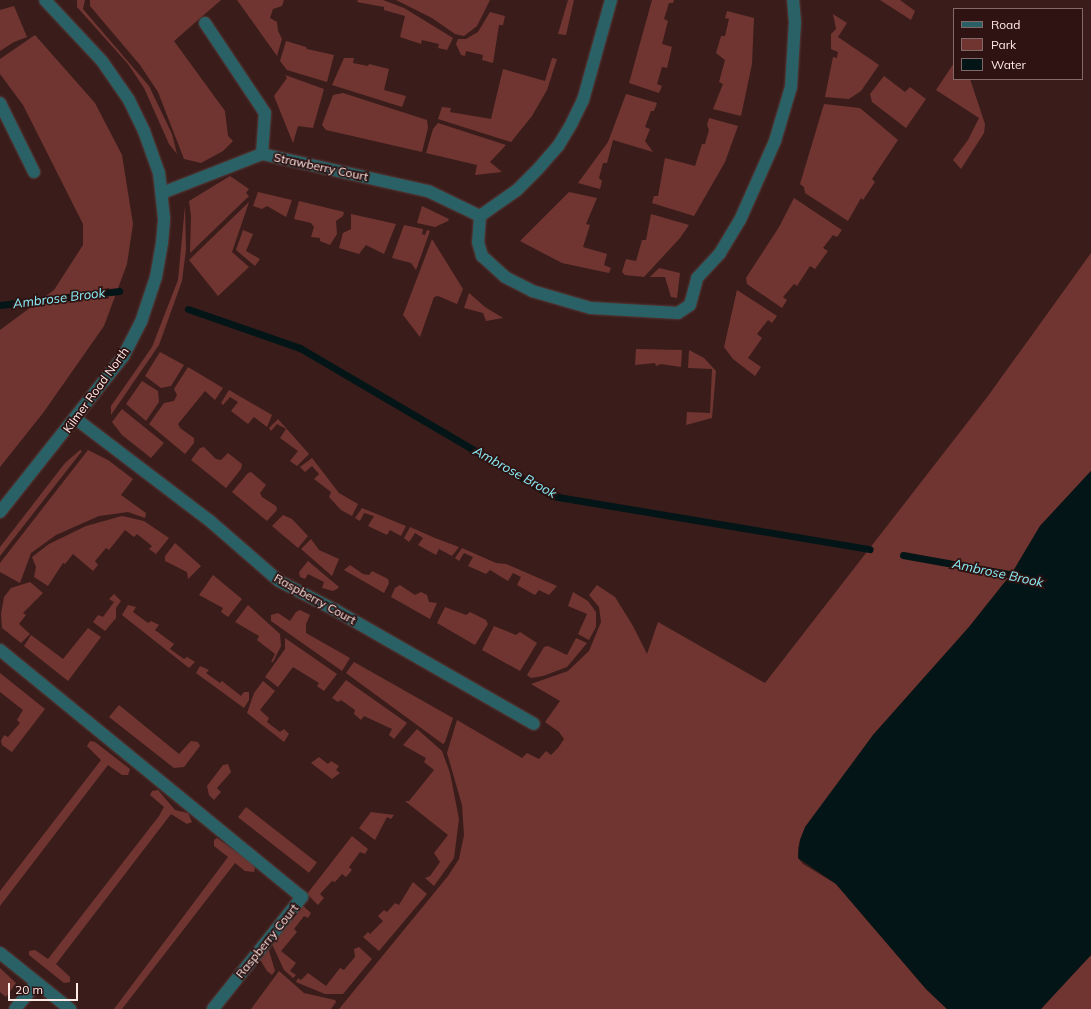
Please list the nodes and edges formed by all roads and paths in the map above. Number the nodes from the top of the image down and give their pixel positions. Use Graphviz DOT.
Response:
graph roads {
  1 [pos="45,0"];
  2 [pos="611,0"];
  3 [pos="793,0"];
  4 [pos="205,23"];
  5 [pos="0,103"];
  6 [pos="262,154"];
  7 [pos="34,172"];
  8 [pos="162,192"];
  9 [pos="480,216"];
  10 [pos="76,418"];
  11 [pos="0,512"];
  12 [pos="0,650"];
  13 [pos="534,724"];
  14 [pos="0,953"];
  15 [pos="37,983"];
  16 [pos="15,1009"];
  17 [pos="70,1009"];
  18 [pos="213,1009"];
  1 -- 8 [label="street, Kilmer Road North"];
  2 -- 9 [label="street"];
  3 -- 9 [label="street"];
  4 -- 6 [label="street"];
  5 -- 7 [label="street"];
  6 -- 8 [label="street, Strawberry Court"];
  6 -- 9 [label="street, Strawberry Court"];
  8 -- 10 [label="street, Kilmer Road North"];
  10 -- 11 [label="street, Kilmer Road North"];
  10 -- 13 [label="street, Raspberry Court"];
  12 -- 18 [label="street, Raspberry Court"];
  14 -- 15 [label="street"];
  15 -- 16 [label="street"];
  15 -- 17 [label="street"];
}
